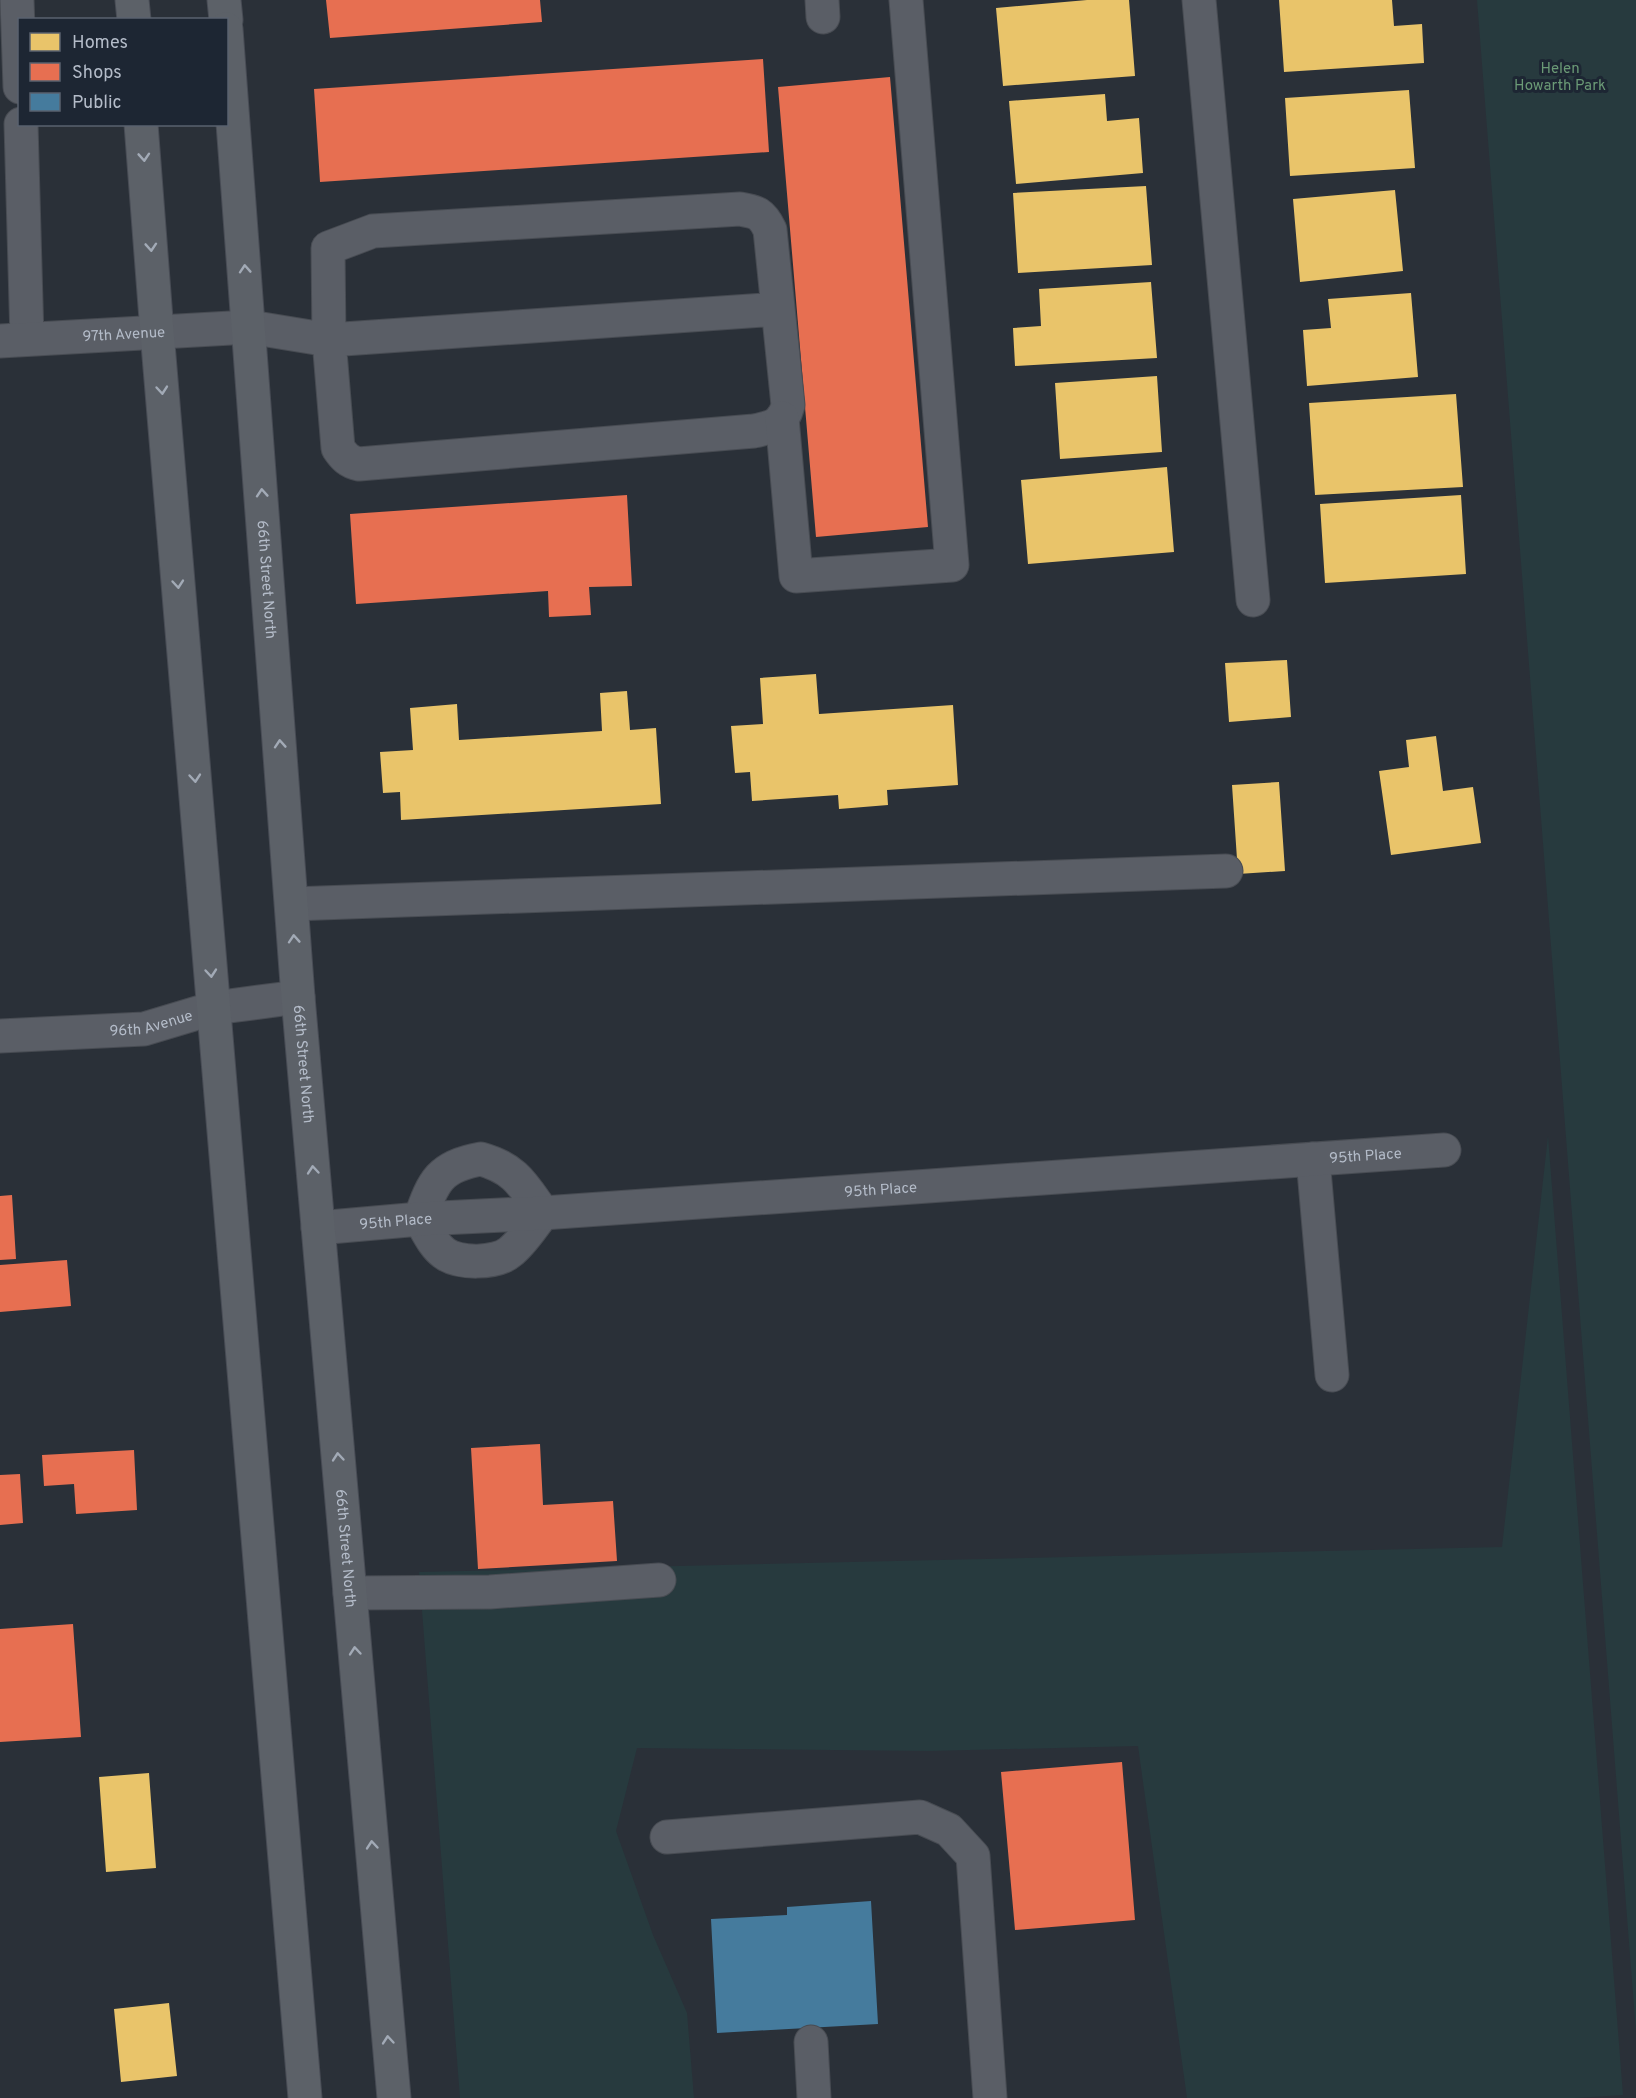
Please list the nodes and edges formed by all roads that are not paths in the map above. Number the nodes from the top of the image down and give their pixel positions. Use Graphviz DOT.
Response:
graph roads {
  1 [pos="17,0"];
  2 [pos="132,0"];
  3 [pos="224,0"];
  4 [pos="906,0"];
  5 [pos="1199,0"];
  6 [pos="134,18"];
  7 [pos="226,18"];
  8 [pos="18,29"];
  9 [pos="228,55"];
  10 [pos="21,126"];
  11 [pos="141,126"];
  12 [pos="778,309"];
  13 [pos="249,327"];
  14 [pos="157,332"];
  15 [pos="14,340"];
  16 [pos="329,340"];
  17 [pos="782,418"];
  18 [pos="1253,600"];
  19 [pos="1226,871"];
  20 [pos="292,904"];
  21 [pos="298,997"];
  22 [pos="214,1008"];
  23 [pos="0,1036"];
  24 [pos="1444,1150"];
  25 [pos="1313,1159"];
  26 [pos="543,1213"];
  27 [pos="420,1218"];
  28 [pos="318,1228"];
  29 [pos="1332,1375"];
  30 [pos="659,1580"];
  31 [pos="350,1593"];
  32 [pos="667,1837"];
  33 [pos="811,2042"];
  34 [pos="305,2098"];
  35 [pos="393,2098"];
  36 [pos="814,2098"];
  37 [pos="990,2098"];
  1 -- 8 [label="street"];
  2 -- 6 [label="main road"];
  3 -- 7 [label="main road"];
  4 -- 17 [label="street"];
  5 -- 18 [label="street"];
  13 -- 9 [label="main road, 66th Street North, one-way"];
  10 -- 15 [label="street"];
  11 -- 14 [label="main road, one-way"];
  12 -- 16 [label="street, 97th Avenue"];
  12 -- 16 [label="street"];
  12 -- 17 [label="street"];
  13 -- 14 [label="street, 97th Avenue"];
  13 -- 16 [label="street, 97th Avenue"];
  20 -- 13 [label="main road, 66th Street North, one-way"];
  14 -- 15 [label="street, 97th Avenue"];
  14 -- 22 [label="main road, one-way"];
  16 -- 17 [label="street"];
  19 -- 20 [label="street"];
  21 -- 20 [label="main road, 66th Street North, one-way"];
  21 -- 22 [label="street, 96th Avenue"];
  28 -- 21 [label="main road, 66th Street North, one-way"];
  22 -- 23 [label="street, 96th Avenue"];
  22 -- 34 [label="main road"];
  24 -- 25 [label="street, 95th Place"];
  25 -- 26 [label="street, 95th Place"];
  25 -- 29 [label="street"];
  26 -- 27 [label="street, 95th Place"];
  26 -- 27 [label="street"];
  26 -- 27 [label="street"];
  27 -- 28 [label="street, 95th Place"];
  31 -- 28 [label="main road, 66th Street North, one-way"];
  30 -- 31 [label="street"];
  35 -- 31 [label="main road, 66th Street North, one-way"];
  32 -- 37 [label="street"];
  33 -- 36 [label="street"];
}
